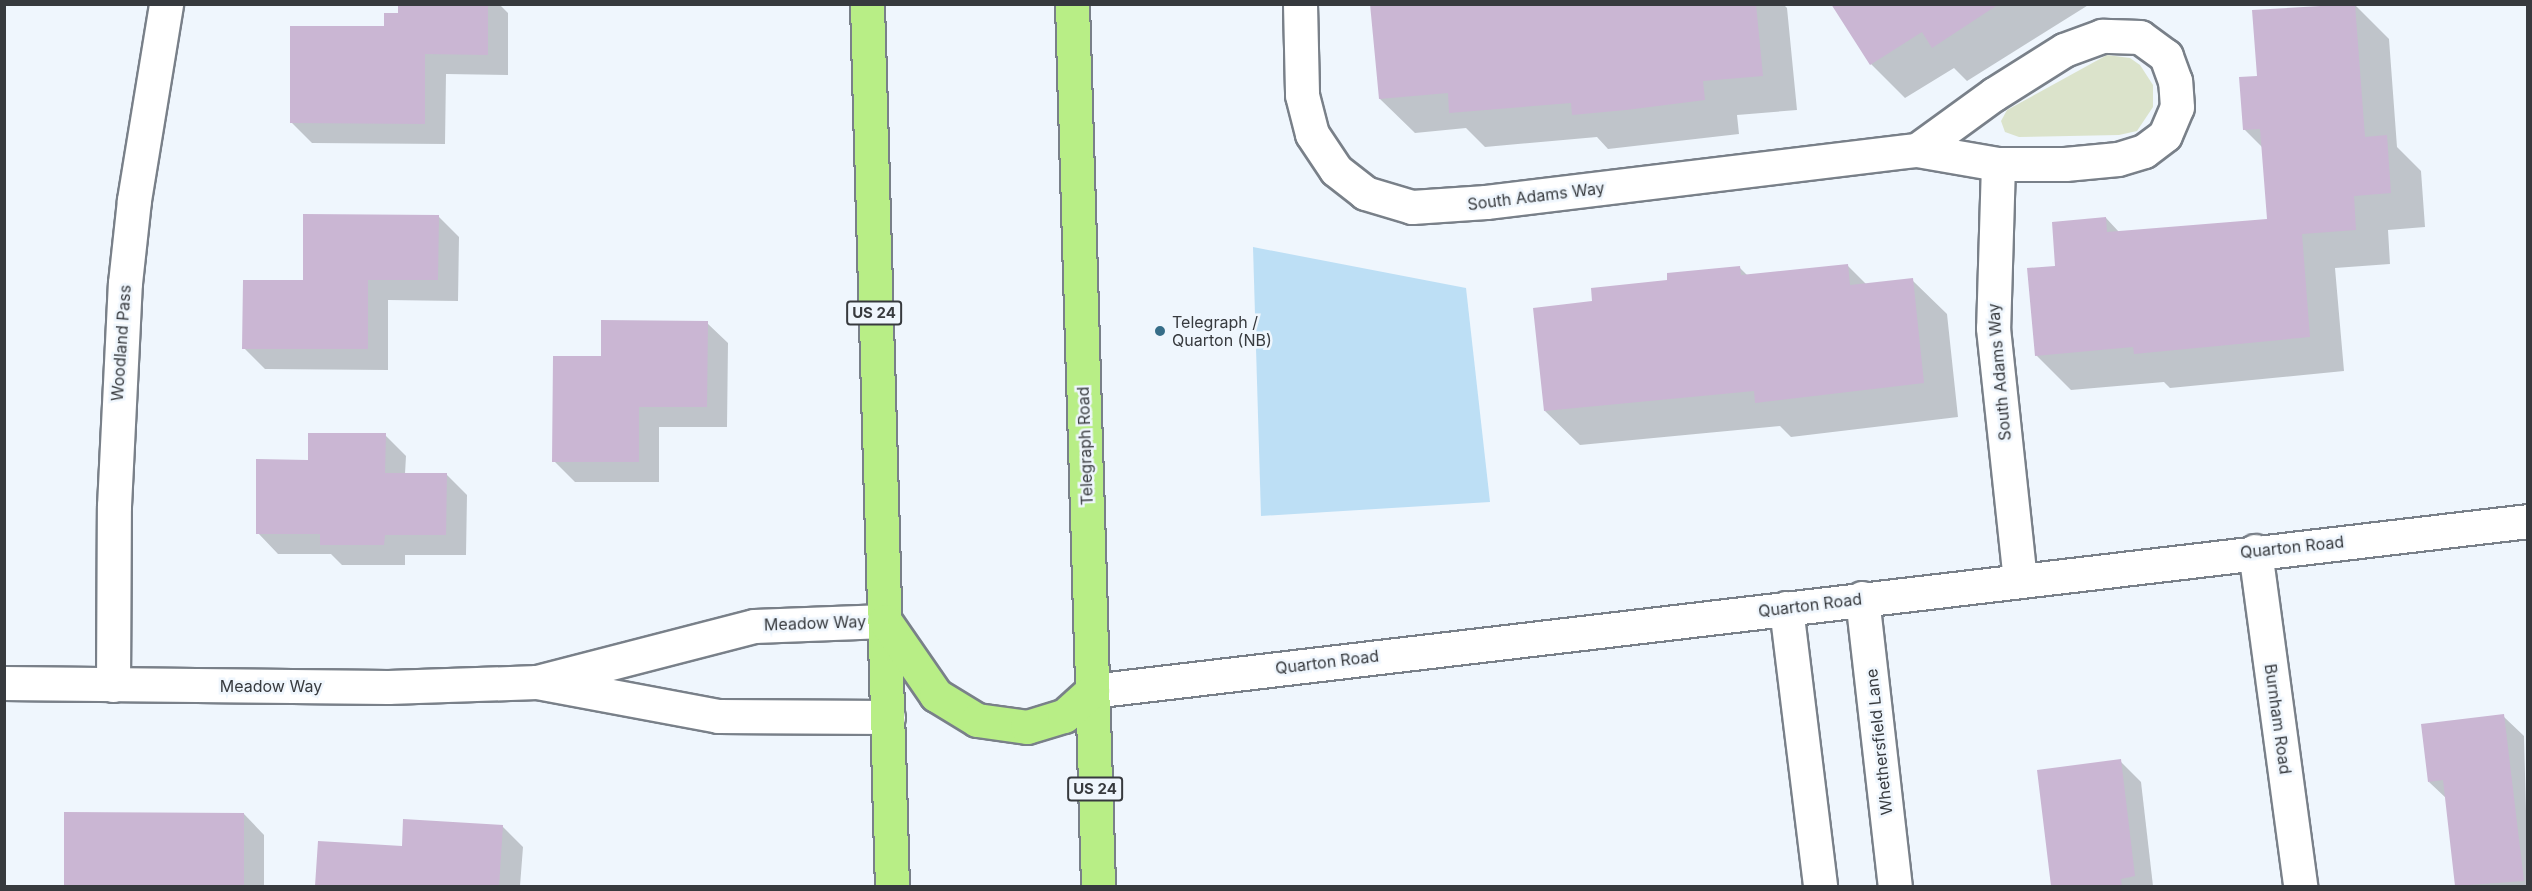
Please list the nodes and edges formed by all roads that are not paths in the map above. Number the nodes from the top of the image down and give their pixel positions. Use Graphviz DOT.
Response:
graph roads {
  1 [pos="166,4"];
  2 [pos="867,4"];
  3 [pos="1072,4"];
  4 [pos="1299,4"];
  5 [pos="1917,150"];
  6 [pos="1998,164"];
  7 [pos="2528,520"];
  8 [pos="2255,551"];
  9 [pos="2020,579"];
  10 [pos="1862,598"];
  11 [pos="1786,608"];
  12 [pos="885,621"];
  13 [pos="537,682"];
  14 [pos="4,683"];
  15 [pos="113,685"];
  16 [pos="1092,691"];
  17 [pos="888,717"];
  18 [pos="892,886"];
  19 [pos="1098,886"];
  20 [pos="1820,886"];
  21 [pos="1895,886"];
  22 [pos="2300,886"];
  1 -- 15 [label="street, Woodland Pass"];
  2 -- 12 [label="highway, US 24"];
  3 -- 16 [label="highway, Telegraph Road / US 24"];
  4 -- 5 [label="street, South Adams Way"];
  5 -- 6 [label="street, South Adams Way"];
  5 -- 6 [label="street, South Adams Way"];
  6 -- 9 [label="street, South Adams Way"];
  7 -- 8 [label="street, Quarton Road"];
  8 -- 9 [label="street, Quarton Road"];
  8 -- 22 [label="street, Burnham Road"];
  9 -- 10 [label="street, Quarton Road"];
  10 -- 11 [label="street, Quarton Road"];
  10 -- 21 [label="street, Whethersfield Lane"];
  11 -- 16 [label="street, Quarton Road"];
  11 -- 20 [label="street"];
  12 -- 13 [label="street, Meadow Way"];
  12 -- 16 [label="highway"];
  12 -- 17 [label="highway, US 24"];
  13 -- 15 [label="street, Meadow Way"];
  13 -- 17 [label="street, Meadow Way"];
  14 -- 15 [label="street, Meadow Way"];
  16 -- 19 [label="highway, Telegraph Road / US 24"];
  17 -- 18 [label="highway, US 24"];
}
